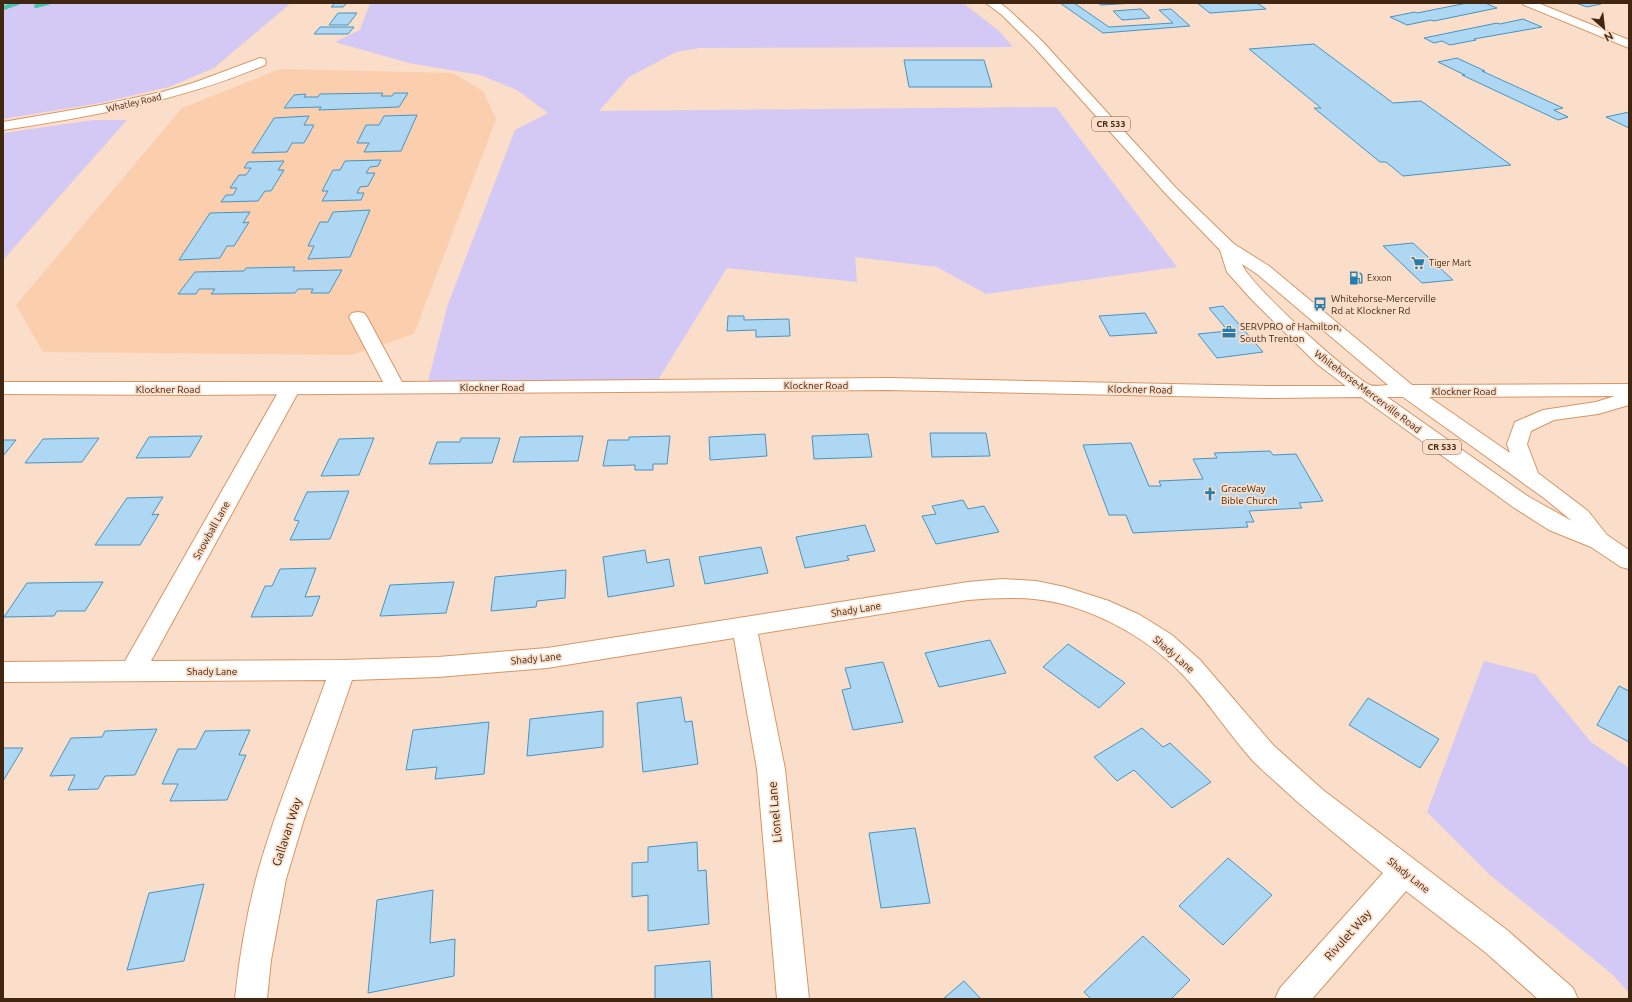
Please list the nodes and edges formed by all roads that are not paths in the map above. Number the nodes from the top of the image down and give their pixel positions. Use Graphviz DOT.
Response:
graph roads {
  1 [pos="992,3"];
  2 [pos="1528,3"];
  3 [pos="1629,44"];
  4 [pos="260,62"];
  5 [pos="3,126"];
  6 [pos="1228,248"];
  7 [pos="358,317"];
  8 [pos="3,388"];
  9 [pos="396,388"];
  10 [pos="290,389"];
  11 [pos="1629,390"];
  12 [pos="1365,391"];
  13 [pos="1407,391"];
  14 [pos="1629,398"];
  15 [pos="1528,475"];
  16 [pos="1599,541"];
  17 [pos="1629,561"];
  18 [pos="744,627"];
  19 [pos="343,670"];
  20 [pos="132,671"];
  21 [pos="3,672"];
  22 [pos="1404,871"];
  23 [pos="251,999"];
  24 [pos="793,999"];
  25 [pos="1291,999"];
  26 [pos="1562,999"];
  1 -- 6 [label="main road, Whitehorse-Mercerville Road / CR 533"];
  2 -- 3 [label="main road"];
  4 -- 5 [label="main road, Whatley Road"];
  6 -- 12 [label="main road, Whitehorse-Mercerville Road / CR 533"];
  6 -- 13 [label="main road, Whitehorse-Mercerville Road / CR 533"];
  7 -- 9 [label="main road"];
  8 -- 10 [label="main road, Klockner Road"];
  9 -- 10 [label="main road, Klockner Road"];
  9 -- 12 [label="main road, Klockner Road"];
  10 -- 20 [label="main road, Snowball Lane"];
  11 -- 13 [label="main road, Klockner Road"];
  12 -- 13 [label="main road, Klockner Road"];
  12 -- 16 [label="main road, Whitehorse-Mercerville Road / CR 533"];
  13 -- 15 [label="main road, Whitehorse-Mercerville Road / CR 533"];
  14 -- 15 [label="main road"];
  15 -- 16 [label="main road, Whitehorse-Mercerville Road / CR 533"];
  16 -- 17 [label="main road, Whitehorse-Mercerville Road / CR 533"];
  18 -- 19 [label="main road, Shady Lane"];
  18 -- 22 [label="main road, Shady Lane"];
  18 -- 24 [label="main road, Lionel Lane"];
  19 -- 20 [label="main road, Shady Lane"];
  19 -- 23 [label="main road, Gallavan Way"];
  20 -- 21 [label="main road, Shady Lane"];
  22 -- 25 [label="main road, Rivulet Way"];
  22 -- 26 [label="main road, Shady Lane"];
}
